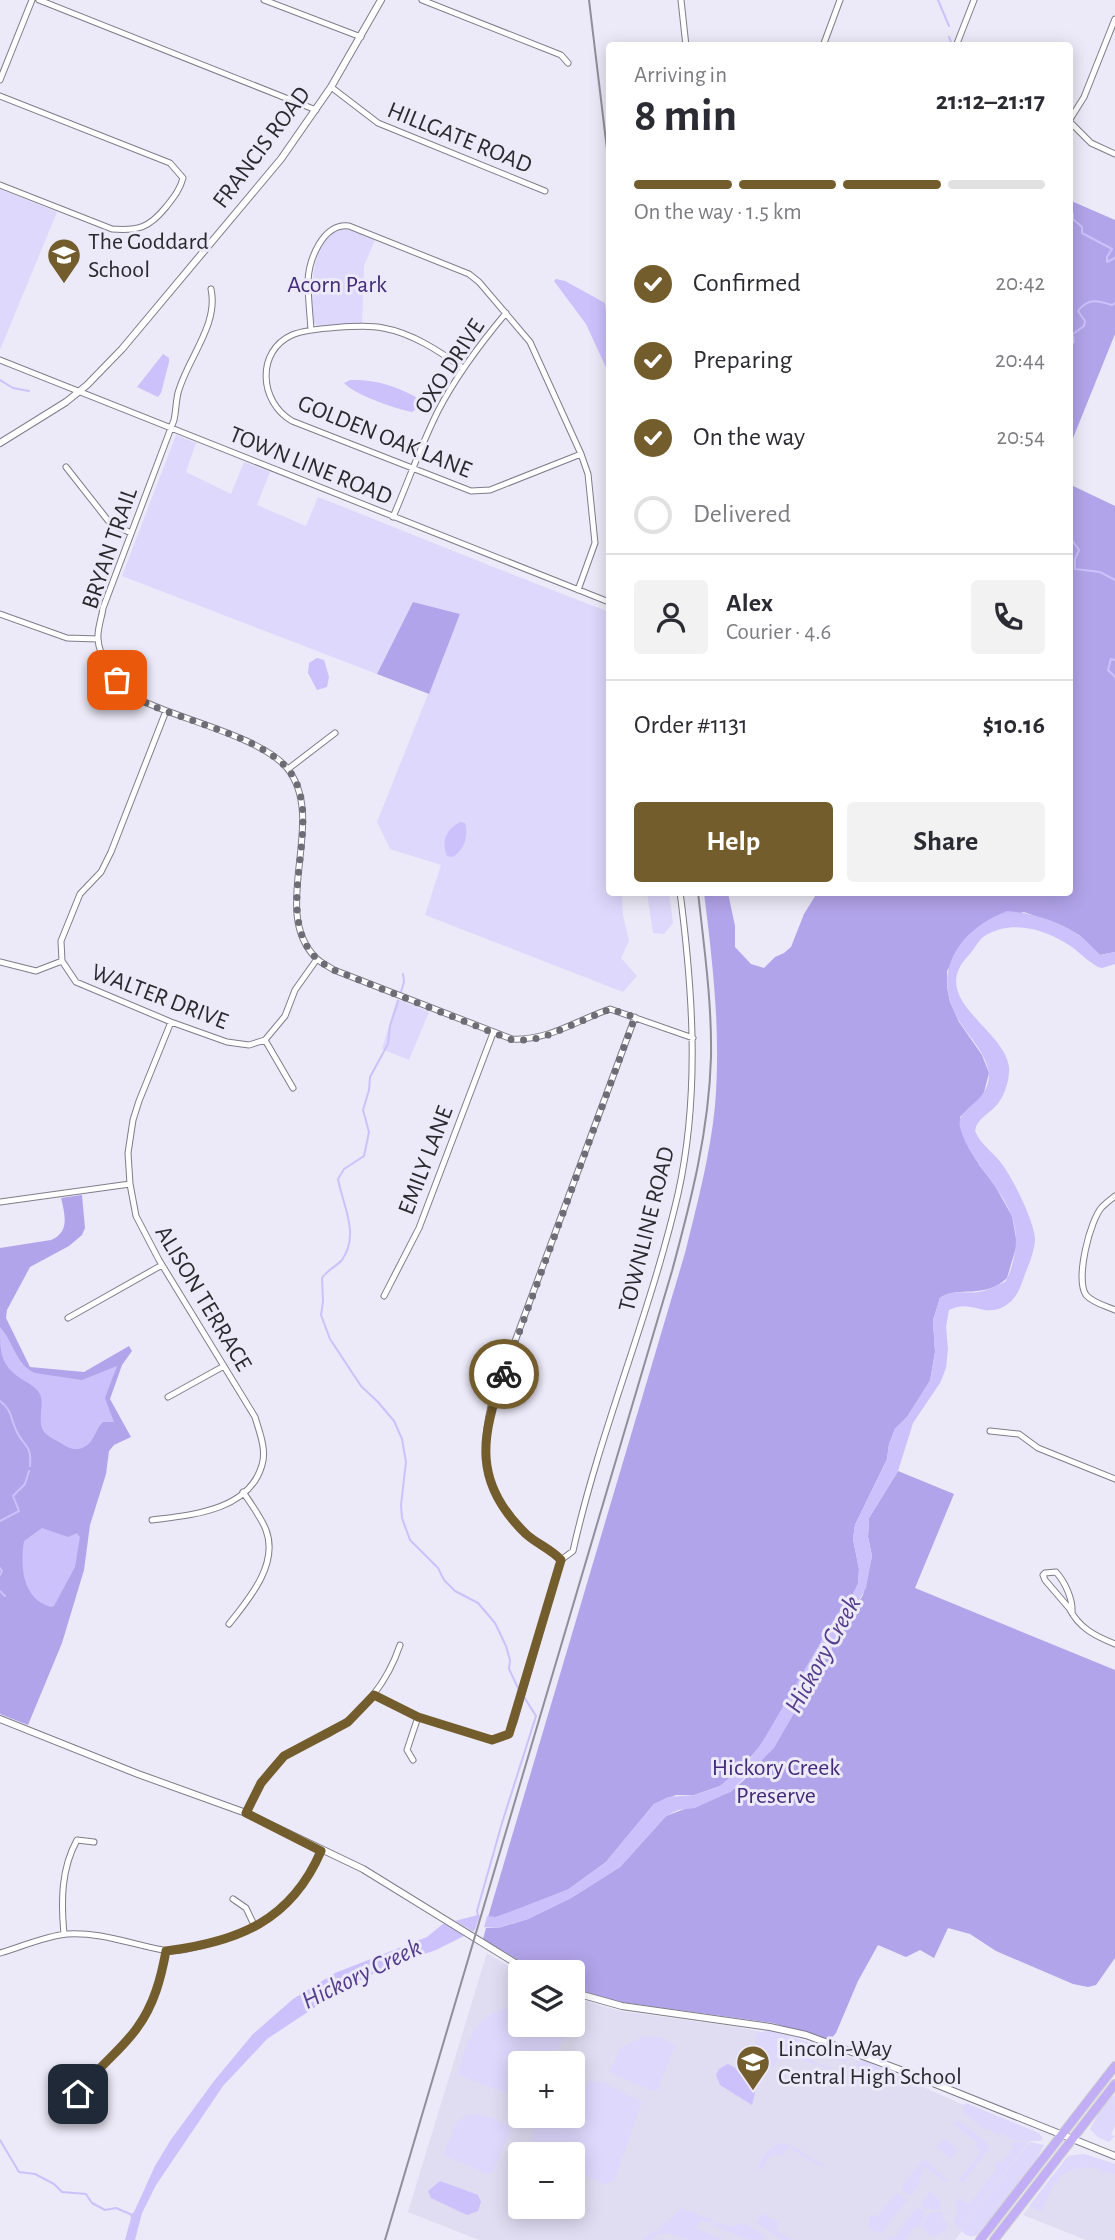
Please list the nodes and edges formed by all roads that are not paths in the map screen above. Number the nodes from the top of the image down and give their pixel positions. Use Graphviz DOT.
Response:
graph roads {
  1 [pos="32,0"];
  2 [pos="39,0"];
  3 [pos="264,0"];
  4 [pos="381,0"];
  5 [pos="422,0"];
  6 [pos="681,0"];
  7 [pos="840,0"];
  8 [pos="974,0"];
  9 [pos="1115,19"];
  10 [pos="361,37"];
  11 [pos="686,42"];
  12 [pos="824,42"];
  13 [pos="958,42"];
  14 [pos="568,63"];
  15 [pos="0,80"];
  16 [pos="331,87"];
  17 [pos="0,96"];
  18 [pos="316,110"];
  19 [pos="1073,114"];
  20 [pos="1073,125"];
  21 [pos="1115,154"];
  22 [pos="0,185"];
  23 [pos="545,191"];
  24 [pos="211,289"];
  25 [pos="506,313"];
  26 [pos="311,330"];
  27 [pos="0,360"];
  28 [pos="464,368"];
  29 [pos="79,391"];
  30 [pos="170,426"];
  31 [pos="0,443"];
  32 [pos="581,454"];
  33 [pos="66,467"];
  34 [pos="412,469"];
  35 [pos="393,517"];
  36 [pos="131,533"];
  37 [pos="578,590"];
  38 [pos="606,602"];
  39 [pos="0,614"];
  40 [pos="98,639"];
  41 [pos="166,712"];
  42 [pos="335,733"];
  43 [pos="288,769"];
  44 [pos="681,896"];
  45 [pos="317,959"];
  46 [pos="0,961"];
  47 [pos="62,961"];
  48 [pos="635,1017"];
  49 [pos="171,1022"];
  50 [pos="493,1033"];
  51 [pos="693,1038"];
  52 [pos="265,1040"];
  53 [pos="293,1088"];
  54 [pos="130,1184"];
  55 [pos="1115,1196"];
  56 [pos="0,1202"];
  57 [pos="162,1265"];
  58 [pos="384,1296"];
  59 [pos="1115,1310"];
  60 [pos="68,1318"];
  61 [pos="223,1366"];
  62 [pos="168,1397"];
  63 [pos="990,1431"];
  64 [pos="1115,1479"];
  65 [pos="243,1492"];
  66 [pos="152,1520"];
  67 [pos="561,1560"];
  68 [pos="1072,1613"];
  69 [pos="229,1623"];
  70 [pos="1115,1644"];
  71 [pos="400,1645"];
  72 [pos="374,1695"];
  73 [pos="418,1717"];
  74 [pos="0,1719"];
  75 [pos="413,1760"];
  76 [pos="246,1813"];
  77 [pos="94,1842"];
  78 [pos="321,1851"];
  79 [pos="233,1899"];
  80 [pos="255,1927"];
  81 [pos="64,1934"];
  82 [pos="166,1951"];
  83 [pos="0,1953"];
  84 [pos="510,1960"];
  85 [pos="585,1996"];
  86 [pos="1115,2066"];
  87 [pos="1115,2084"];
  88 [pos="78,2094"];
  89 [pos="1062,2135"];
  90 [pos="1072,2139"];
  91 [pos="1115,2156"];
  92 [pos="980,2240"];
  93 [pos="994,2240"];
  1 -- 15 [label="street"];
  2 -- 18 [label="street"];
  3 -- 10 [label="street"];
  4 -- 10 [label="street, FRANCIS ROAD"];
  5 -- 14 [label="street"];
  6 -- 11 [label="street"];
  7 -- 12 [label="street"];
  8 -- 13 [label="street"];
  9 -- 19 [label="street"];
  10 -- 16 [label="street, FRANCIS ROAD"];
  16 -- 18 [label="street, FRANCIS ROAD"];
  16 -- 23 [label="street, HILLGATE ROAD"];
  17 -- 22 [label="street"];
  18 -- 29 [label="street, FRANCIS ROAD"];
  20 -- 21 [label="street"];
  24 -- 30 [label="street, BRYAN TRAIL"];
  25 -- 26 [label="street"];
  25 -- 28 [label="street, OXO DRIVE"];
  25 -- 32 [label="street"];
  26 -- 28 [label="street"];
  26 -- 34 [label="street, GOLDEN OAK LANE"];
  27 -- 29 [label="street, TOWN LINE ROAD"];
  28 -- 34 [label="street, OXO DRIVE"];
  29 -- 30 [label="street, TOWN LINE ROAD"];
  29 -- 31 [label="street, FRANCIS ROAD"];
  30 -- 35 [label="street, TOWN LINE ROAD"];
  30 -- 36 [label="street, BRYAN TRAIL"];
  32 -- 34 [label="street, GOLDEN OAK LANE"];
  32 -- 37 [label="street"];
  33 -- 36 [label="street"];
  34 -- 35 [label="street, OXO DRIVE"];
  35 -- 37 [label="street, TOWN LINE ROAD"];
  36 -- 40 [label="street, BRYAN TRAIL"];
  37 -- 38 [label="street, TOWN LINE ROAD"];
  39 -- 40 [label="street"];
  40 -- 41 [label="street, BRYAN TRAIL"];
  41 -- 43 [label="street, BRYAN TRAIL"];
  41 -- 47 [label="street, WALTER DRIVE"];
  42 -- 43 [label="street"];
  43 -- 45 [label="street"];
  44 -- 51 [label="street, TOWNLINE ROAD"];
  45 -- 50 [label="street"];
  45 -- 52 [label="street"];
  46 -- 47 [label="street"];
  47 -- 49 [label="street, WALTER DRIVE"];
  48 -- 50 [label="street"];
  48 -- 51 [label="street"];
  48 -- 67 [label="street"];
  49 -- 52 [label="street, WALTER DRIVE"];
  49 -- 54 [label="street, ALISON TERRACE"];
  50 -- 58 [label="street, EMILY LANE"];
  51 -- 67 [label="street, TOWNLINE ROAD"];
  52 -- 53 [label="street"];
  54 -- 56 [label="street"];
  54 -- 57 [label="street, ALISON TERRACE"];
  55 -- 59 [label="street"];
  57 -- 60 [label="street"];
  57 -- 61 [label="street, ALISON TERRACE"];
  61 -- 62 [label="street"];
  61 -- 65 [label="street, ALISON TERRACE"];
  63 -- 64 [label="street"];
  65 -- 66 [label="street, ALISON TERRACE"];
  65 -- 69 [label="street"];
  67 -- 73 [label="street, TOWNLINE ROAD"];
  68 -- 68 [label="street"];
  68 -- 70 [label="street"];
  71 -- 72 [label="street"];
  72 -- 73 [label="street"];
  72 -- 76 [label="street"];
  73 -- 75 [label="street"];
  74 -- 76 [label="street"];
  76 -- 78 [label="street"];
  77 -- 81 [label="street"];
  78 -- 80 [label="street"];
  78 -- 84 [label="street"];
  79 -- 80 [label="street"];
  80 -- 82 [label="street"];
  81 -- 82 [label="street"];
  81 -- 83 [label="street"];
  82 -- 88 [label="street"];
  85 -- 89 [label="street"];
  86 -- 89 [label="main road"];
  87 -- 90 [label="main road"];
  89 -- 90 [label="street"];
  89 -- 92 [label="main road"];
  90 -- 91 [label="street"];
  90 -- 93 [label="main road"];
}
